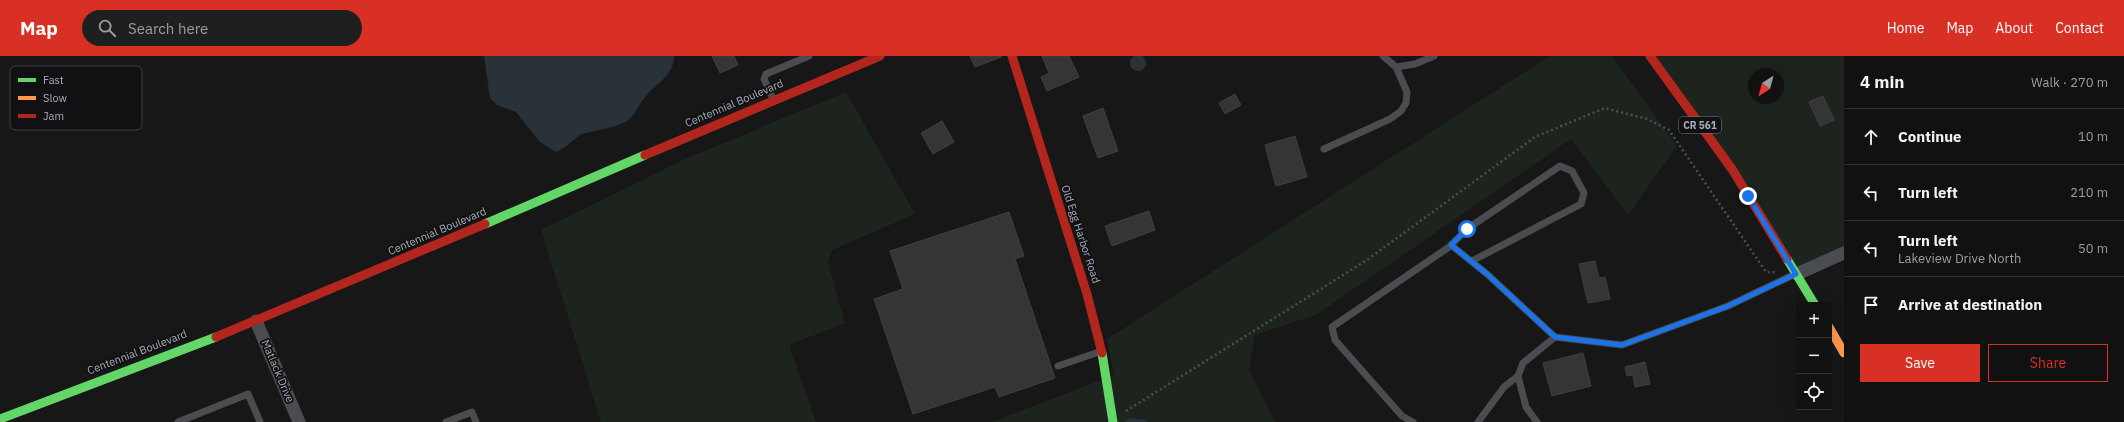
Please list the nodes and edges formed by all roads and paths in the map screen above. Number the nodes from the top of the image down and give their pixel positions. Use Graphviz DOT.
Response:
graph roads {
  1 [pos="809,56"];
  2 [pos="880,56"];
  3 [pos="1012,56"];
  4 [pos="1382,56"];
  5 [pos="1434,56"];
  6 [pos="1650,56"];
  7 [pos="857,60"];
  8 [pos="1396,67"];
  9 [pos="773,99"];
  10 [pos="1324,149"];
  11 [pos="1451,245"];
  12 [pos="1844,253"];
  13 [pos="1472,261"];
  14 [pos="1796,274"];
  15 [pos="1814,302"];
  16 [pos="256,321"];
  17 [pos="1832,332"];
  18 [pos="1555,337"];
  19 [pos="1102,351"];
  20 [pos="1844,353"];
  21 [pos="1058,366"];
  22 [pos="1518,376"];
  23 [pos="0,419"];
  24 [pos="178,422"];
  25 [pos="260,422"];
  26 [pos="299,422"];
  27 [pos="446,422"];
  28 [pos="476,422"];
  29 [pos="1114,422"];
  30 [pos="1413,422"];
  31 [pos="1478,422"];
  32 [pos="1537,422"];
  1 -- 9 [label="lane"];
  2 -- 7 [label="main road, Centennial Boulevard"];
  3 -- 19 [label="main road, Old Egg Harbor Road"];
  4 -- 8 [label="lane"];
  5 -- 8 [label="lane"];
  6 -- 14 [label="main road, CR 561"];
  7 -- 9 [label="main road, Centennial Boulevard"];
  8 -- 10 [label="lane"];
  9 -- 16 [label="main road, Centennial Boulevard"];
  11 -- 13 [label="lane"];
  11 -- 13 [label="lane"];
  11 -- 30 [label="lane"];
  12 -- 14 [label="street"];
  13 -- 18 [label="lane"];
  14 -- 15 [label="main road, CR 561"];
  14 -- 18 [label="lane"];
  16 -- 23 [label="main road, Centennial Boulevard"];
  16 -- 26 [label="street, Matlack Drive"];
  17 -- 20 [label="main road"];
  18 -- 22 [label="lane"];
  19 -- 21 [label="lane"];
  19 -- 29 [label="main road, Old Egg Harbor Road"];
  22 -- 31 [label="lane"];
  22 -- 32 [label="lane"];
  24 -- 25 [label="lane"];
  27 -- 28 [label="lane"];
}
